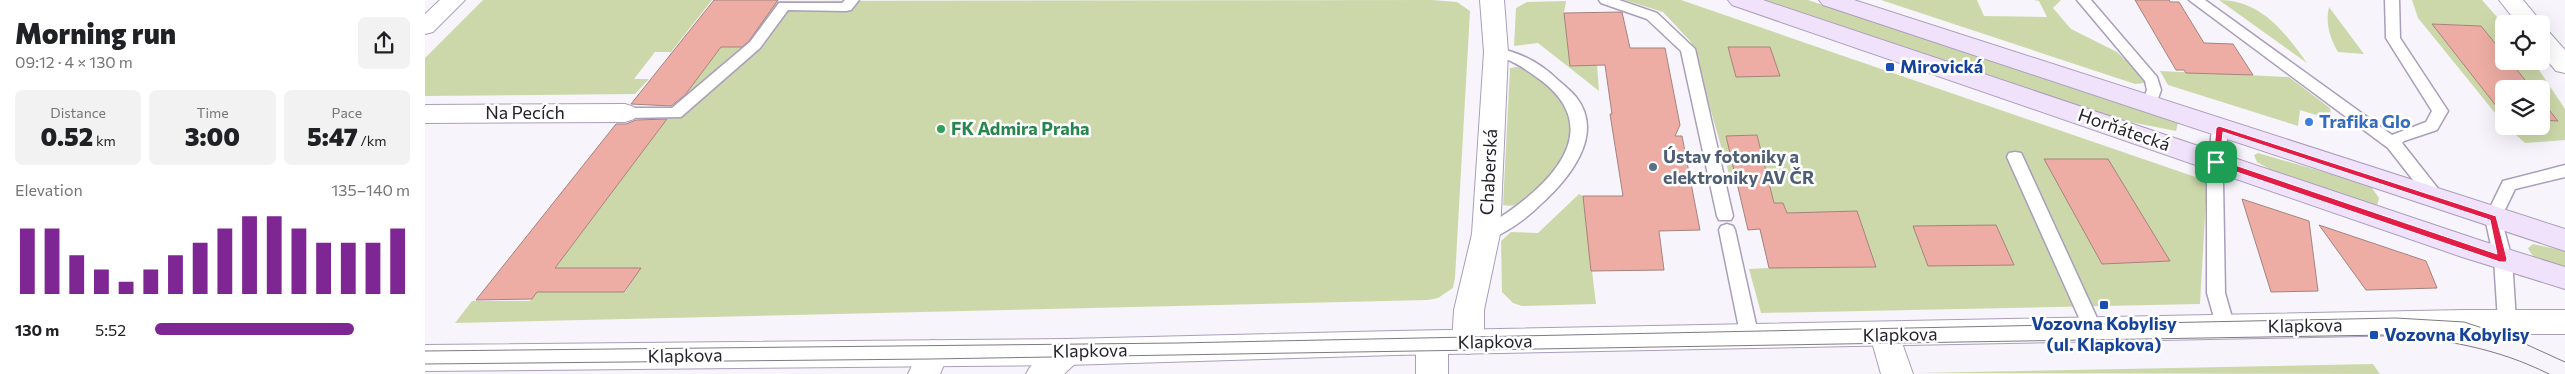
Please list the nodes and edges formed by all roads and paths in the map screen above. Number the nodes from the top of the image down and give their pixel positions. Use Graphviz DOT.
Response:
graph roads {
  1 [pos="453,0"];
  2 [pos="852,0"];
  3 [pos="1491,0"];
  4 [pos="1607,0"];
  5 [pos="1739,0"];
  6 [pos="1831,0"];
  7 [pos="2083,0"];
  8 [pos="2196,0"];
  9 [pos="2392,0"];
  10 [pos="2511,0"];
  11 [pos="2524,15"];
  12 [pos="425,27"];
  13 [pos="2550,48"];
  14 [pos="1496,52"];
  15 [pos="2565,66"];
  16 [pos="2149,106"];
  17 [pos="625,113"];
  18 [pos="425,114"];
  19 [pos="2219,128"];
  20 [pos="2394,144"];
  21 [pos="2015,157"];
  22 [pos="2216,162"];
  23 [pos="2565,171"];
  24 [pos="2437,199"];
  25 [pos="2493,218"];
  26 [pos="1486,234"];
  27 [pos="2565,240"];
  28 [pos="2503,259"];
  29 [pos="2565,278"];
  30 [pos="2507,321"];
  31 [pos="2565,322"];
  32 [pos="2226,328"];
  33 [pos="2094,331"];
  34 [pos="1885,335"];
  35 [pos="1750,338"];
  36 [pos="1469,342"];
  37 [pos="1432,343"];
  38 [pos="1067,352"];
  39 [pos="425,358"];
  40 [pos="929,364"];
  41 [pos="473,366"];
  42 [pos="1042,374"];
  43 [pos="1432,374"];
  44 [pos="1897,374"];
  1 -- 12 [label="street"];
  2 -- 17 [label="lane"];
  3 -- 14 [label="street, Chaberská"];
  4 -- 35 [label="lane"];
  5 -- 22 [label="main road, Horňátecká"];
  6 -- 16 [label="main road, Horňátecká"];
  7 -- 16 [label="lane"];
  8 -- 20 [label="lane"];
  9 -- 20 [label="lane"];
  10 -- 11 [label="street"];
  13 -- 15 [label="street"];
  14 -- 26 [label="street, Chaberská"];
  14 -- 26 [label="lane"];
  16 -- 19 [label="main road, Horňátecká"];
  17 -- 18 [label="street, Na Pecích"];
  19 -- 22 [label="lane"];
  19 -- 24 [label="main road, Horňátecká"];
  20 -- 24 [label="lane"];
  21 -- 33 [label="lane"];
  22 -- 28 [label="main road, Horňátecká"];
  22 -- 32 [label="lane"];
  23 -- 25 [label="lane"];
  24 -- 25 [label="main road, Horňátecká"];
  25 -- 27 [label="main road, Horňátecká"];
  25 -- 28 [label="lane"];
  26 -- 36 [label="street, Chaberská"];
  28 -- 29 [label="main road, Horňátecká"];
  28 -- 30 [label="lane"];
  30 -- 31 [label="street, Klapkova"];
  30 -- 32 [label="street, Klapkova"];
  32 -- 33 [label="street, Klapkova"];
  33 -- 34 [label="street, Klapkova"];
  34 -- 35 [label="street, Klapkova"];
  34 -- 44 [label="street"];
  35 -- 36 [label="street, Klapkova"];
  36 -- 37 [label="street, Klapkova"];
  37 -- 38 [label="street, Klapkova"];
  37 -- 43 [label="street"];
  38 -- 40 [label="street, Klapkova"];
  38 -- 42 [label="street"];
  39 -- 41 [label="street, Klapkova"];
  40 -- 41 [label="street, Klapkova"];
}
